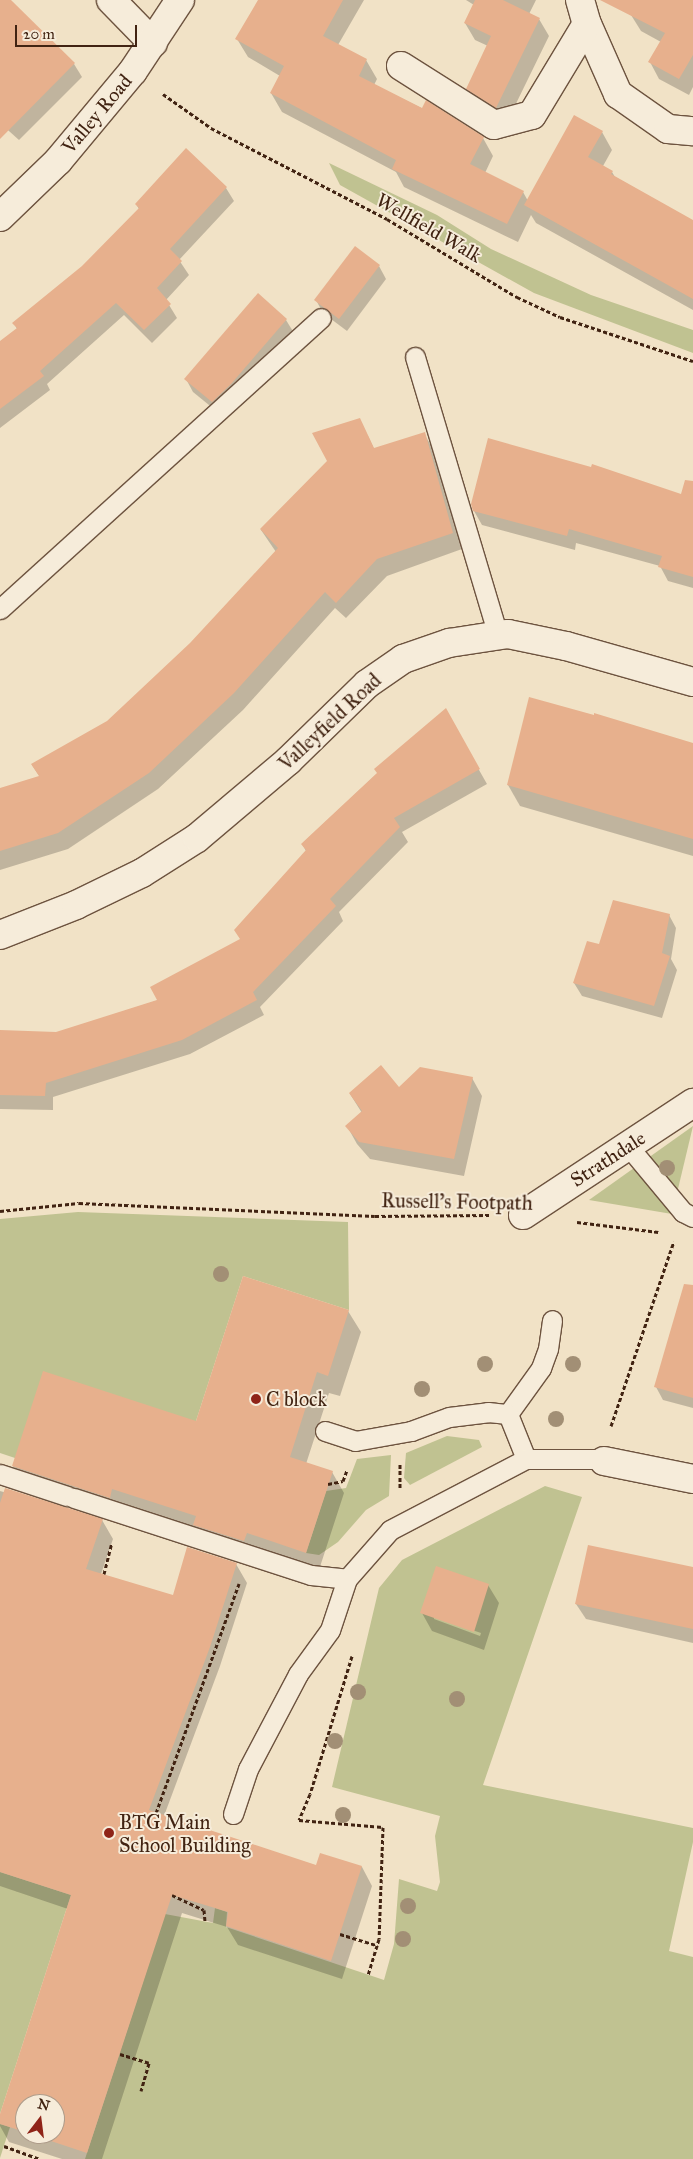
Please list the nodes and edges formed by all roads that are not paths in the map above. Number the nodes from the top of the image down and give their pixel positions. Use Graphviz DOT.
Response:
graph roads {
  1 [pos="111,0"];
  2 [pos="180,0"];
  3 [pos="584,12"];
  4 [pos="153,43"];
  5 [pos="401,66"];
  6 [pos="693,131"];
  7 [pos="0,217"];
  8 [pos="321,318"];
  9 [pos="415,357"];
  10 [pos="0,608"];
  11 [pos="498,636"];
  12 [pos="693,682"];
  13 [pos="0,934"];
  14 [pos="693,1103"];
  15 [pos="628,1146"];
  16 [pos="523,1215"];
  17 [pos="693,1217"];
  18 [pos="552,1320"];
  19 [pos="508,1414"];
  20 [pos="325,1431"];
  21 [pos="526,1459"];
  22 [pos="604,1461"];
  23 [pos="0,1474"];
  24 [pos="693,1479"];
  25 [pos="347,1579"];
  26 [pos="233,1814"];
  1 -- 4 [label="street"];
  2 -- 4 [label="street, Valley Road"];
  3 -- 5 [label="street"];
  3 -- 6 [label="street"];
  4 -- 7 [label="street, Valley Road"];
  8 -- 10 [label="lane"];
  9 -- 11 [label="lane"];
  11 -- 12 [label="street, Valleyfield Road"];
  11 -- 13 [label="street, Valleyfield Road"];
  14 -- 15 [label="street, Strathdale"];
  15 -- 16 [label="street, Strathdale"];
  15 -- 17 [label="lane"];
  18 -- 19 [label="lane"];
  19 -- 20 [label="lane"];
  19 -- 21 [label="lane"];
  21 -- 22 [label="lane"];
  21 -- 25 [label="lane"];
  22 -- 24 [label="street"];
  23 -- 25 [label="lane"];
  25 -- 26 [label="lane"];
}
